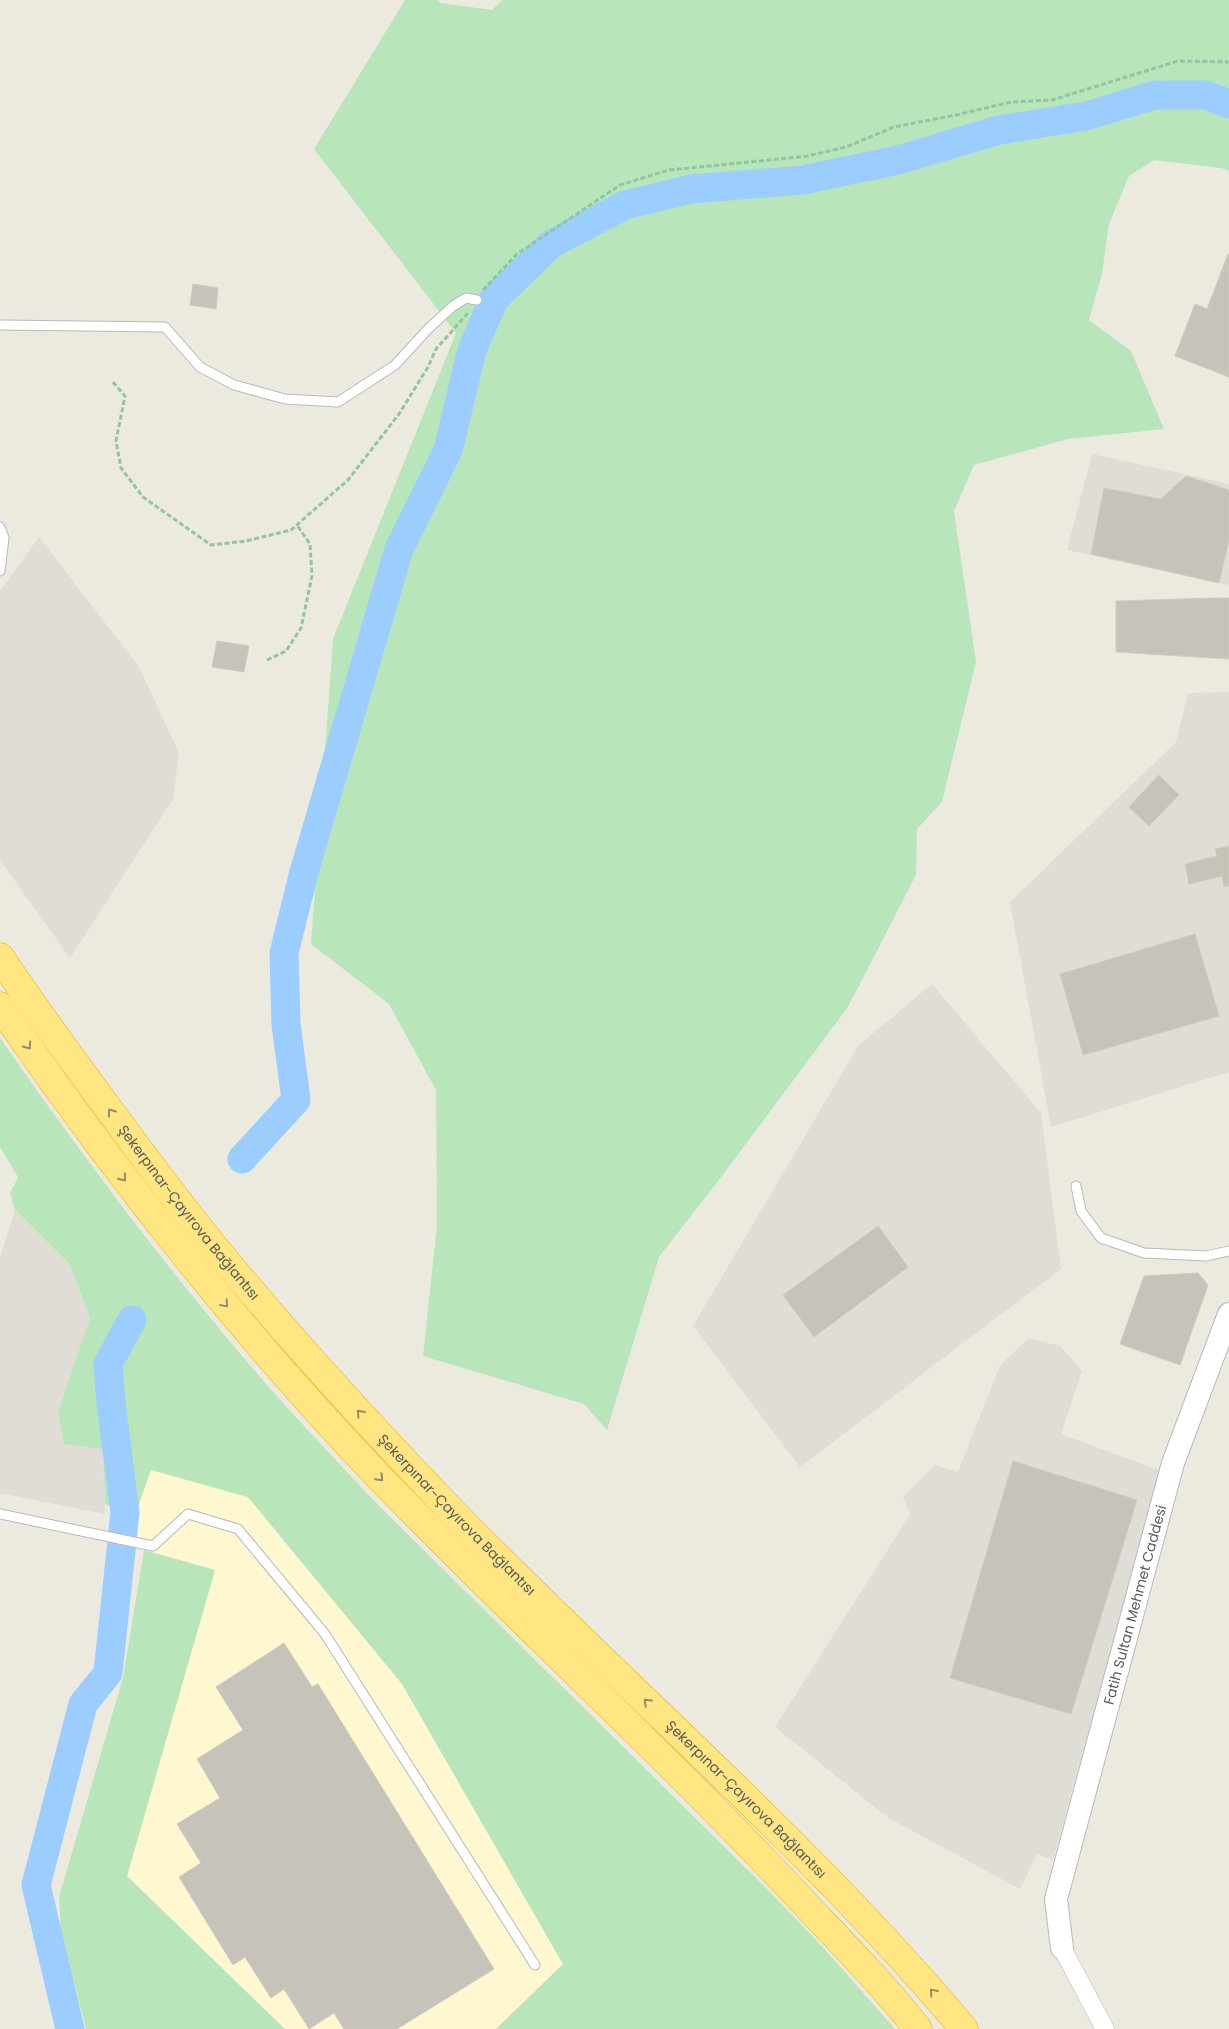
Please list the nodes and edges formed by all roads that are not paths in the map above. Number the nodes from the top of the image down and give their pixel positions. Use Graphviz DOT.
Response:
graph roads {
  1 [pos="477,300"];
  2 [pos="0,325"];
  3 [pos="0,527"];
  4 [pos="0,570"];
  5 [pos="0,957"];
  6 [pos="0,1006"];
  7 [pos="1076,1186"];
  8 [pos="1229,1251"];
  9 [pos="1229,1314"];
  10 [pos="0,1514"];
  11 [pos="1062,1948"];
  12 [pos="536,1965"];
  13 [pos="918,2029"];
  14 [pos="964,2029"];
  15 [pos="1105,2029"];
  1 -- 2 [label="lane"];
  3 -- 4 [label="lane"];
  14 -- 5 [label="highway, Şekerpınar-Çayırova Bağlantısı, one-way"];
  6 -- 13 [label="highway, Şekerpınar-Çayırova Bağlantısı, one-way"];
  7 -- 8 [label="lane"];
  9 -- 11 [label="street, Fatih Sultan Mehmet Caddesi"];
  10 -- 12 [label="lane"];
  11 -- 15 [label="street"];
}
